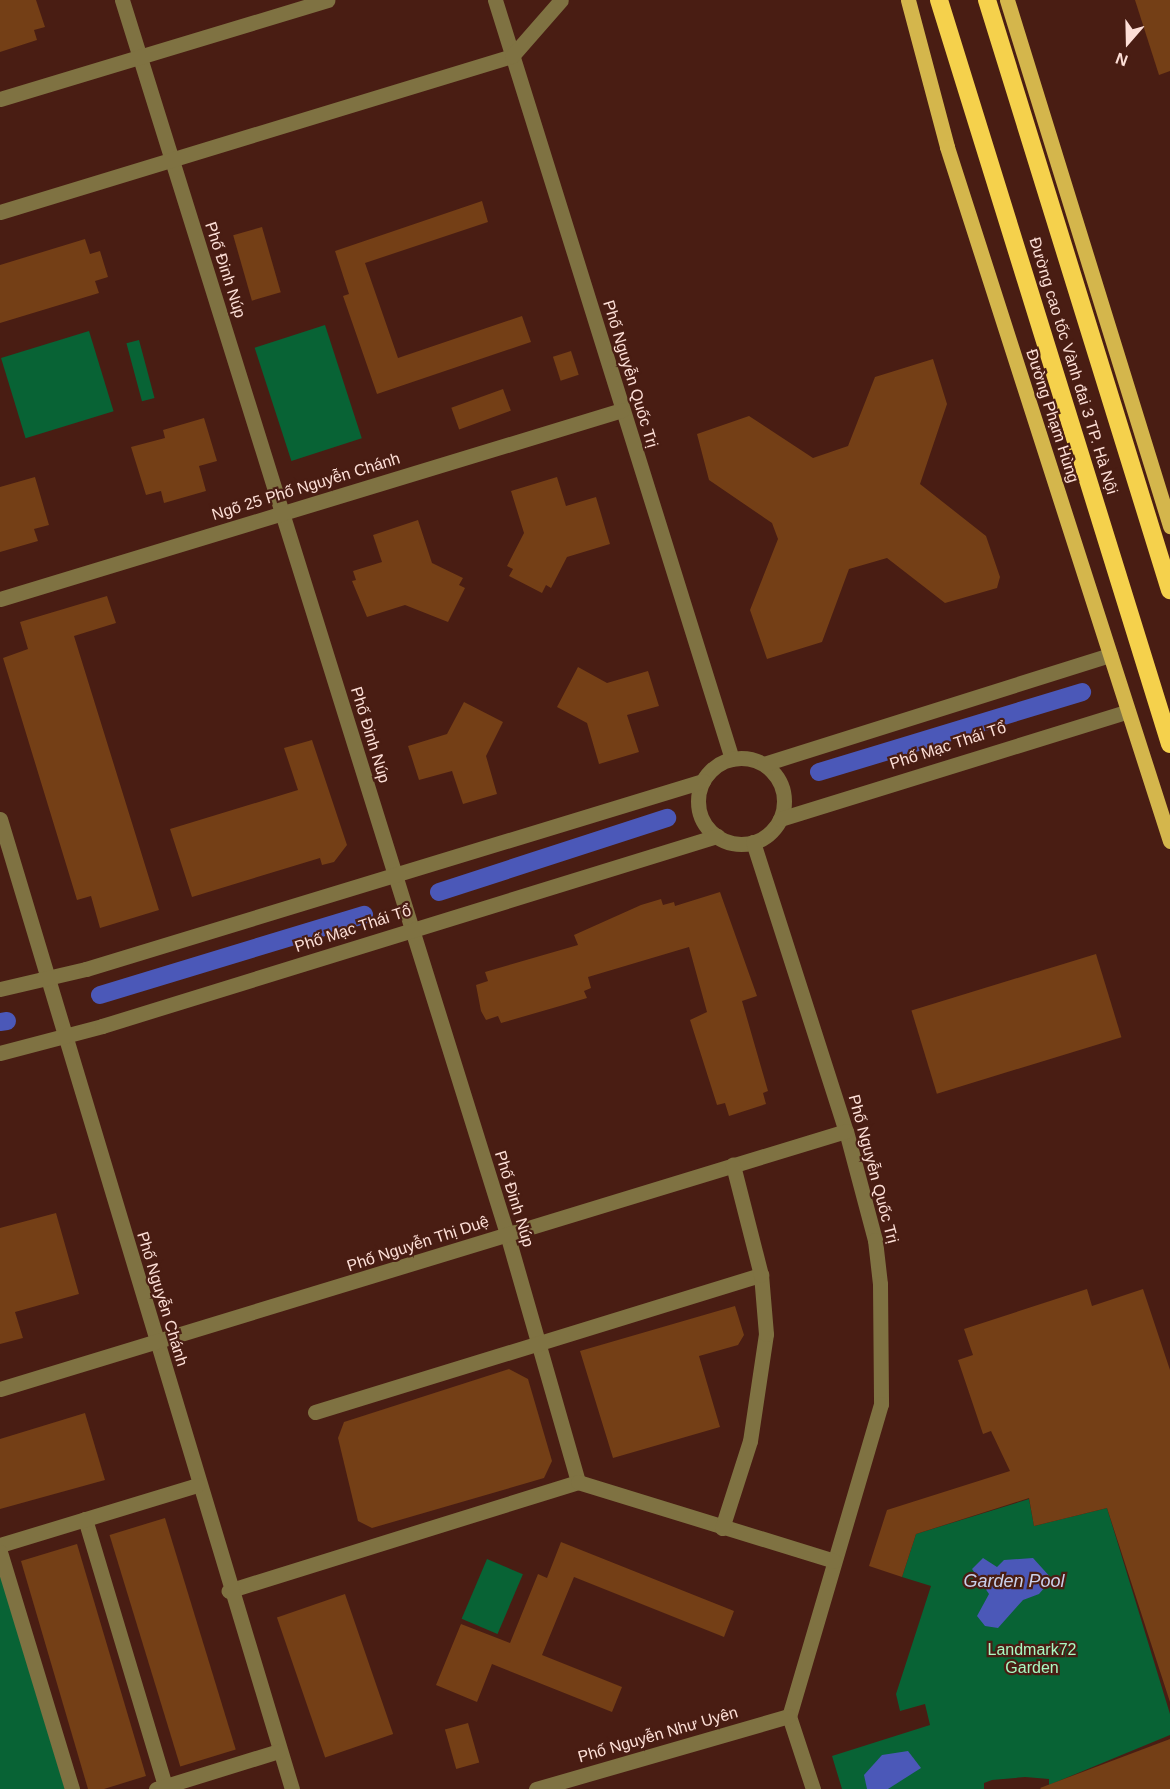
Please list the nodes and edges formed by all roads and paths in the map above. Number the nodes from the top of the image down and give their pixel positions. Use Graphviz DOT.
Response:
graph roads {
  1 [pos="122,0"];
  2 [pos="327,0"];
  3 [pos="495,0"];
  4 [pos="561,0"];
  5 [pos="908,0"];
  6 [pos="939,0"];
  7 [pos="987,0"];
  8 [pos="1007,0"];
  9 [pos="139,56"];
  10 [pos="512,56"];
  11 [pos="0,99"];
  12 [pos="170,158"];
  13 [pos="0,212"];
  14 [pos="622,410"];
  15 [pos="283,514"];
  16 [pos="1170,526"];
  17 [pos="1170,590"];
  18 [pos="0,599"];
  19 [pos="1110,655"];
  20 [pos="1128,711"];
  21 [pos="1170,744"];
  22 [pos="732,759"];
  23 [pos="764,764"];
  24 [pos="703,782"];
  25 [pos="0,819"];
  26 [pos="780,819"];
  27 [pos="717,836"];
  28 [pos="1170,841"];
  29 [pos="753,842"];
  30 [pos="394,876"];
  31 [pos="411,929"];
  32 [pos="45,978"];
  33 [pos="0,989"];
  34 [pos="62,1036"];
  35 [pos="0,1053"];
  36 [pos="846,1131"];
  37 [pos="733,1166"];
  38 [pos="507,1234"];
  39 [pos="761,1275"];
  40 [pos="157,1341"];
  41 [pos="537,1343"];
  42 [pos="0,1389"];
  43 [pos="315,1412"];
  44 [pos="578,1482"];
  45 [pos="197,1485"];
  46 [pos="85,1519"];
  47 [pos="722,1528"];
  48 [pos="0,1545"];
  49 [pos="0,1552"];
  50 [pos="834,1561"];
  51 [pos="229,1591"];
  52 [pos="789,1716"];
  53 [pos="279,1751"];
  54 [pos="160,1788"];
  55 [pos="72,1789"];
  56 [pos="292,1789"];
  57 [pos="536,1789"];
  58 [pos="813,1789"];
  1 -- 9 [label="street, Phố Đinh Núp"];
  2 -- 9 [label="street"];
  3 -- 10 [label="street, Phố Nguyễn Quốc Trị"];
  4 -- 10 [label="street"];
  5 -- 19 [label="main road, Đường Phạm Hùng"];
  6 -- 21 [label="highway, Đường cao tốc Vành đai 3 TP. Hà Nội"];
  7 -- 17 [label="highway, Đường cao tốc Vành đai 3 TP. Hà Nội"];
  8 -- 16 [label="main road"];
  9 -- 11 [label="street"];
  9 -- 12 [label="street, Phố Đinh Núp"];
  10 -- 12 [label="street"];
  10 -- 14 [label="street, Phố Nguyễn Quốc Trị"];
  12 -- 13 [label="street"];
  12 -- 15 [label="street, Phố Đinh Núp"];
  14 -- 15 [label="street, Ngõ 25 Phố Nguyễn Chánh"];
  14 -- 22 [label="street, Phố Nguyễn Quốc Trị"];
  15 -- 18 [label="street, Ngõ 25 Phố Nguyễn Chánh"];
  15 -- 30 [label="street, Phố Đinh Núp"];
  19 -- 20 [label="main road, Đường Phạm Hùng"];
  19 -- 23 [label="street"];
  20 -- 26 [label="street, Phố Mạc Thái Tổ"];
  20 -- 28 [label="main road, Đường Phạm Hùng"];
  22 -- 23 [label="street"];
  22 -- 24 [label="street"];
  23 -- 26 [label="street"];
  24 -- 27 [label="street"];
  24 -- 30 [label="street"];
  25 -- 32 [label="street, Phố Nguyễn Chánh"];
  26 -- 29 [label="street"];
  27 -- 29 [label="street"];
  27 -- 31 [label="street, Phố Mạc Thái Tổ"];
  29 -- 36 [label="street, Phố Nguyễn Quốc Trị"];
  30 -- 31 [label="street, Phố Đinh Núp"];
  30 -- 32 [label="street"];
  31 -- 34 [label="street, Phố Mạc Thái Tổ"];
  31 -- 38 [label="street, Phố Đinh Núp"];
  32 -- 33 [label="street"];
  32 -- 34 [label="street, Phố Nguyễn Chánh"];
  34 -- 35 [label="street, Phố Mạc Thái Tổ"];
  34 -- 40 [label="street, Phố Nguyễn Chánh"];
  36 -- 37 [label="street, Phố Nguyễn Thị Duệ"];
  36 -- 50 [label="street, Phố Nguyễn Quốc Trị"];
  37 -- 38 [label="street, Phố Nguyễn Thị Duệ"];
  37 -- 39 [label="street"];
  38 -- 40 [label="street, Phố Nguyễn Thị Duệ"];
  38 -- 41 [label="street, Phố Đinh Núp"];
  39 -- 41 [label="street"];
  39 -- 47 [label="street"];
  40 -- 42 [label="street, Phố Nguyễn Thị Duệ"];
  40 -- 45 [label="street, Phố Nguyễn Chánh"];
  41 -- 43 [label="street"];
  41 -- 44 [label="street, Phố Đinh Núp"];
  44 -- 47 [label="street"];
  44 -- 51 [label="street"];
  45 -- 46 [label="street"];
  45 -- 51 [label="street, Phố Nguyễn Chánh"];
  46 -- 48 [label="street"];
  46 -- 54 [label="street"];
  47 -- 50 [label="street"];
  49 -- 55 [label="street"];
  50 -- 52 [label="street, Phố Nguyễn Quốc Trị"];
  51 -- 53 [label="street, Phố Nguyễn Chánh"];
  52 -- 57 [label="street, Phố Nguyễn Như Uyên"];
  52 -- 58 [label="street"];
  53 -- 54 [label="street"];
  53 -- 56 [label="street, Phố Nguyễn Chánh"];
}
